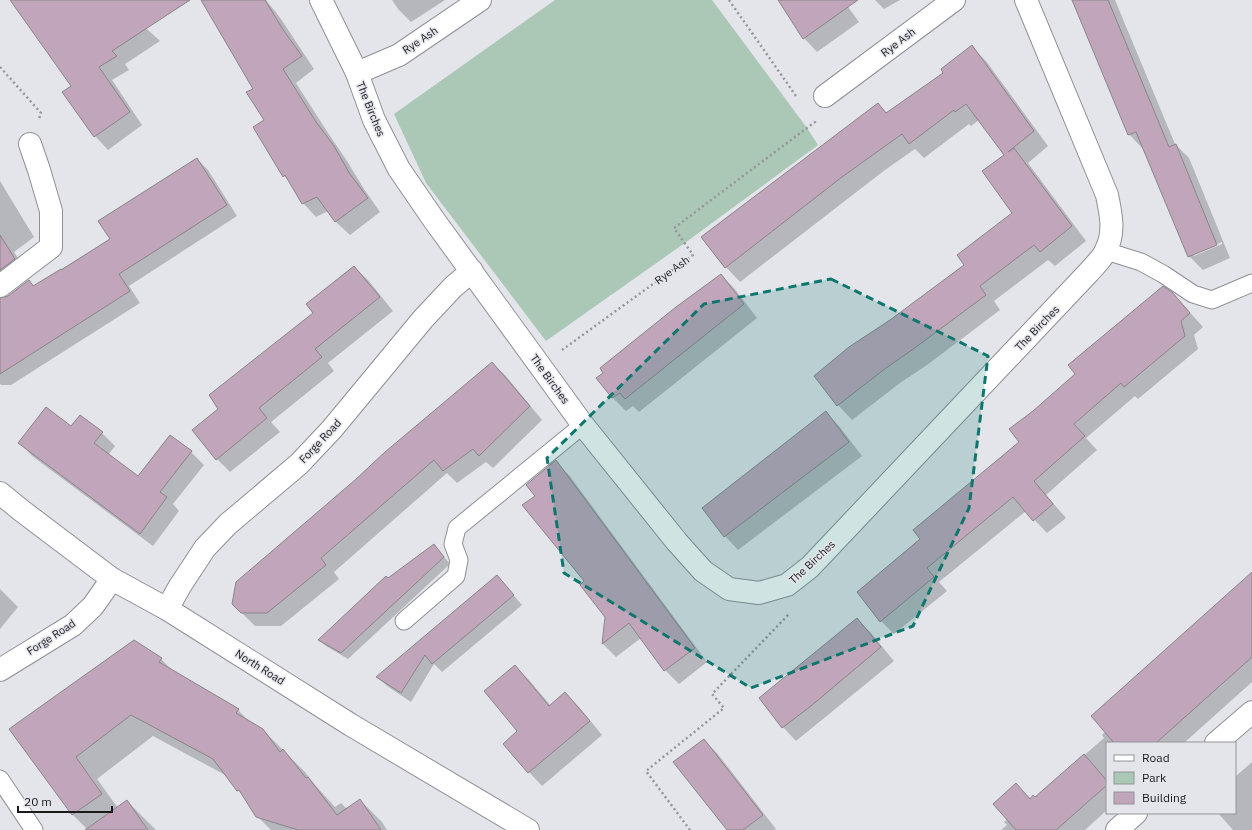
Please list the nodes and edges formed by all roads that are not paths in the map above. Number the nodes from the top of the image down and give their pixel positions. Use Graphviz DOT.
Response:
graph roads {
  1 [pos="321,0"];
  2 [pos="480,0"];
  3 [pos="954,0"];
  4 [pos="1026,0"];
  5 [pos="357,73"];
  6 [pos="825,96"];
  7 [pos="30,144"];
  8 [pos="1106,251"];
  9 [pos="472,271"];
  10 [pos="1252,283"];
  11 [pos="0,286"];
  12 [pos="583,425"];
  13 [pos="0,493"];
  14 [pos="112,579"];
  15 [pos="167,609"];
  16 [pos="404,621"];
  17 [pos="0,670"];
  18 [pos="1252,712"];
  19 [pos="1217,742"];
  20 [pos="0,779"];
  21 [pos="1135,814"];
  22 [pos="34,830"];
  23 [pos="528,830"];
  24 [pos="1117,830"];
  1 -- 5 [label="street, The Birches"];
  2 -- 5 [label="street, Rye Ash"];
  3 -- 6 [label="street, Rye Ash"];
  4 -- 8 [label="street, The Birches"];
  5 -- 9 [label="street, The Birches"];
  7 -- 11 [label="street"];
  8 -- 10 [label="lane"];
  8 -- 12 [label="street, The Birches"];
  9 -- 12 [label="street, The Birches"];
  9 -- 15 [label="street, Forge Road"];
  12 -- 16 [label="lane"];
  13 -- 14 [label="street, North Road"];
  14 -- 15 [label="street, North Road"];
  14 -- 17 [label="street, Forge Road"];
  15 -- 23 [label="street, North Road"];
  18 -- 19 [label="street"];
  20 -- 22 [label="lane"];
  21 -- 24 [label="street"];
}
